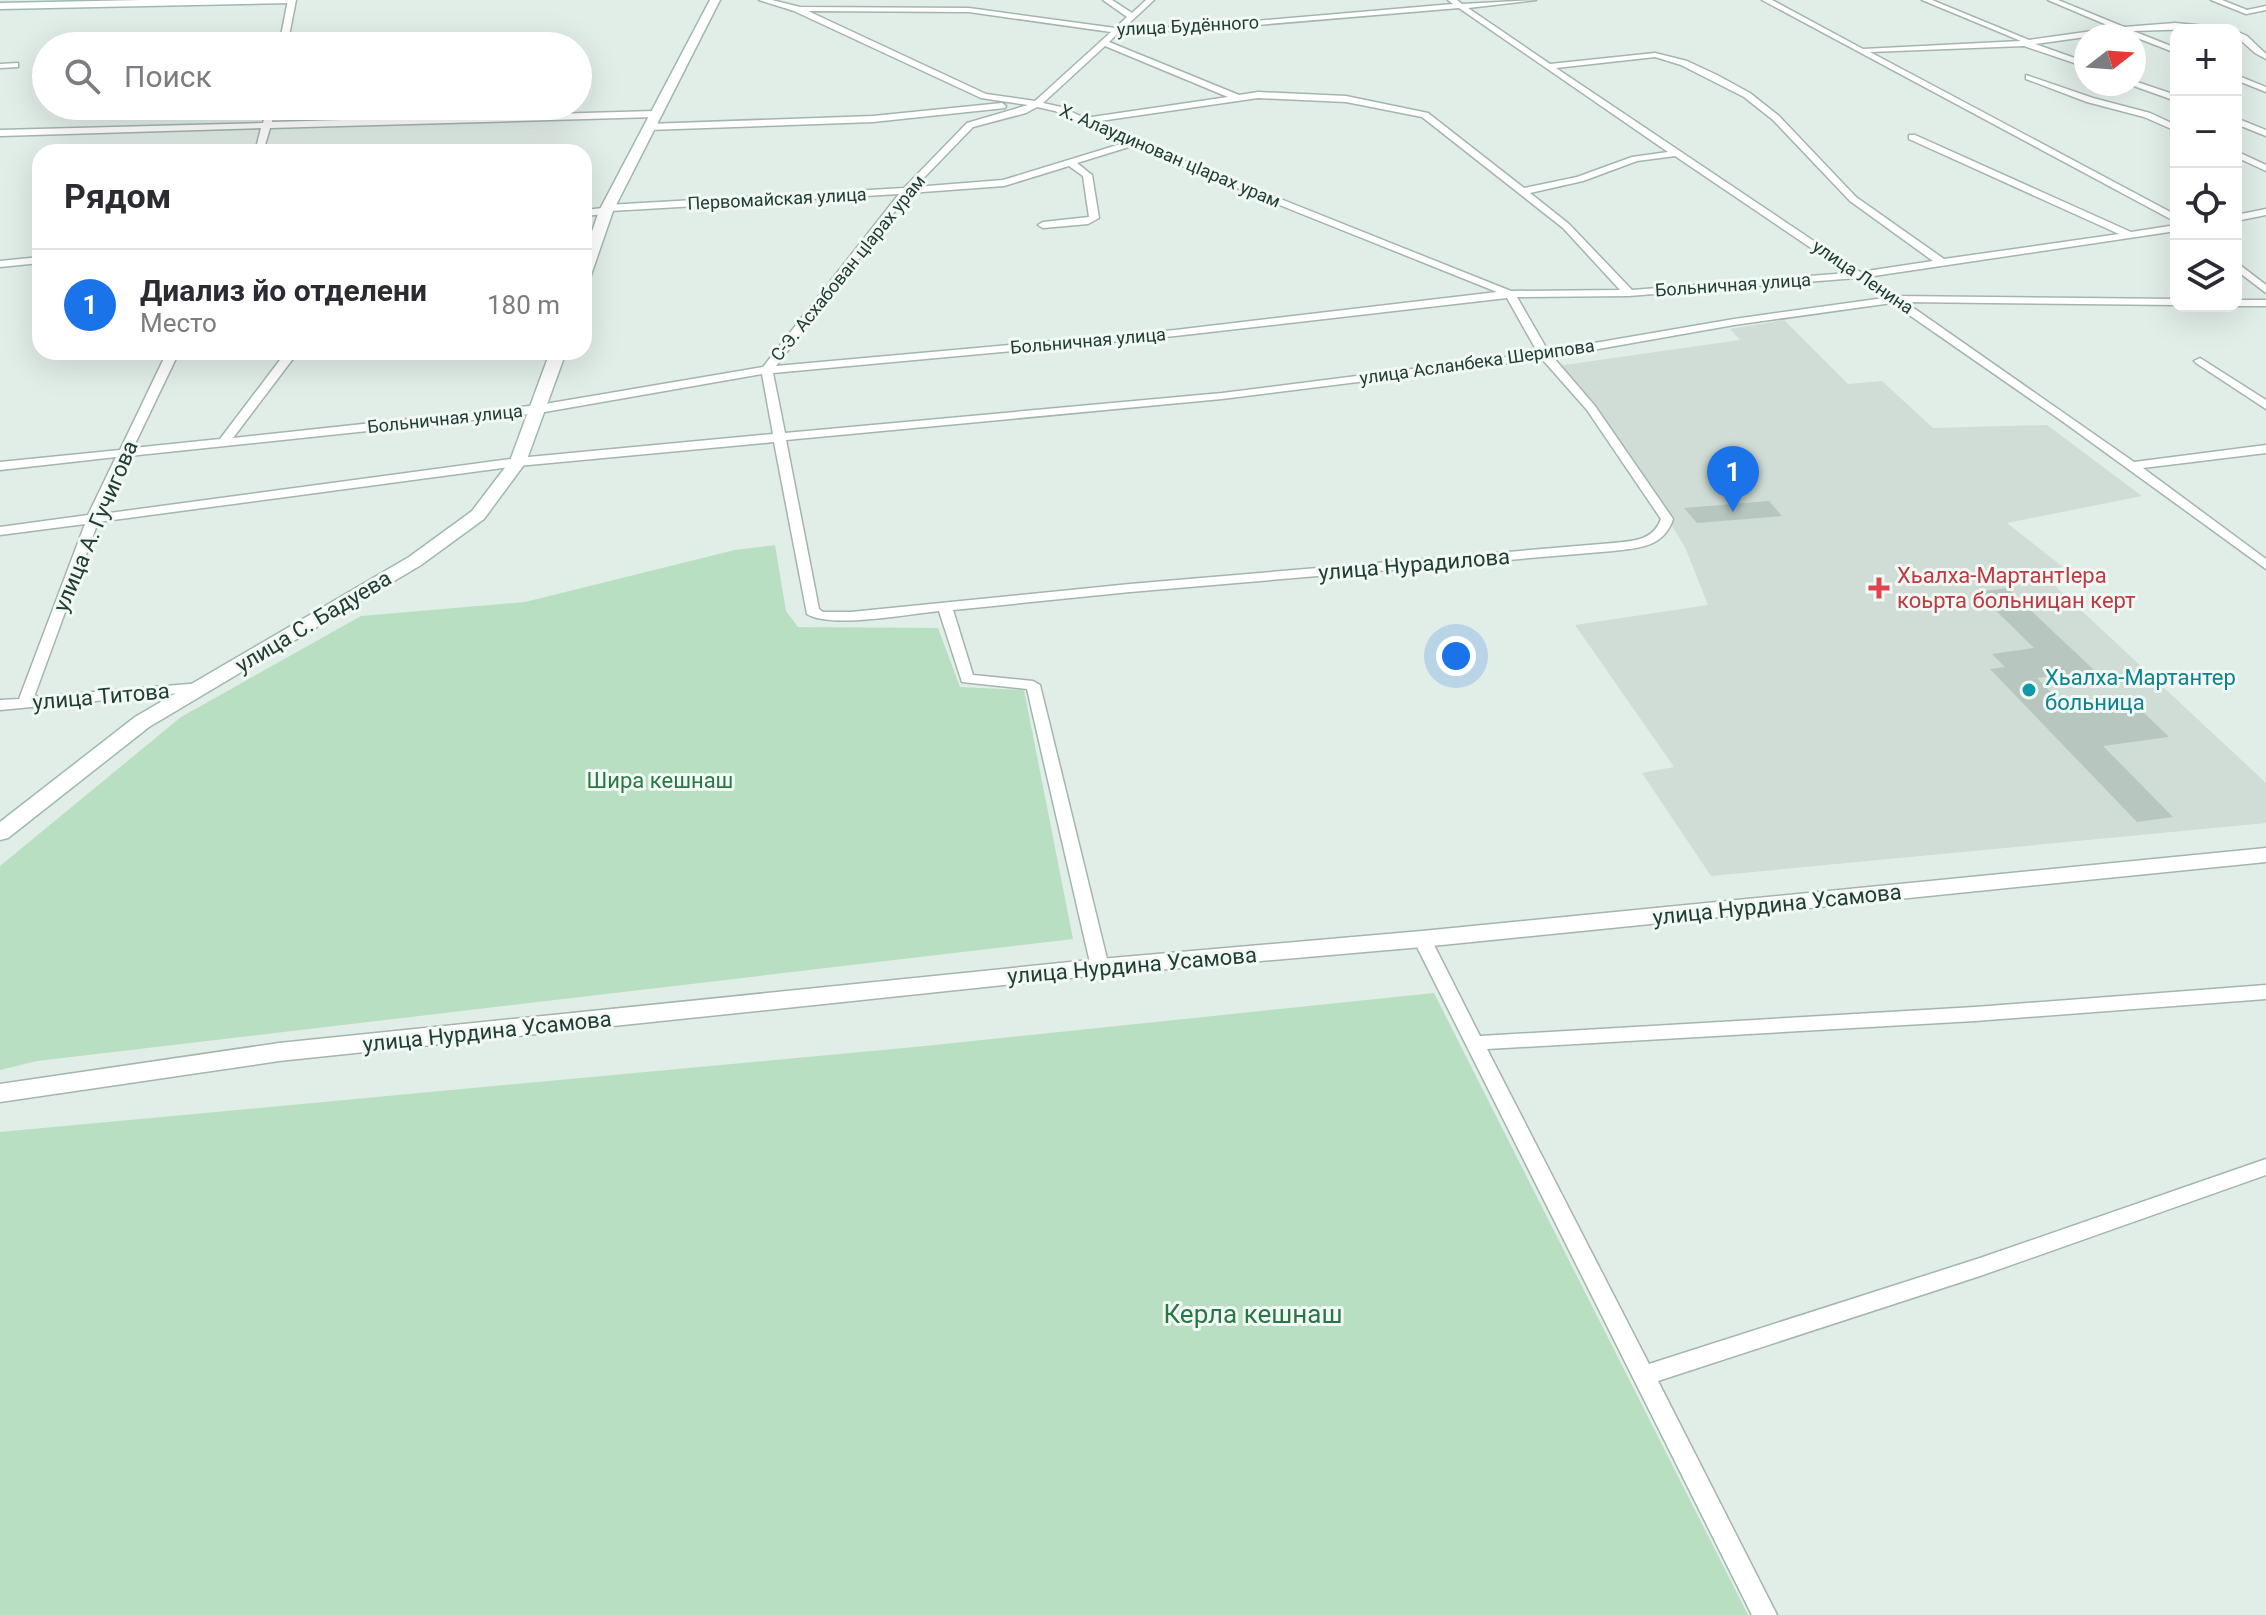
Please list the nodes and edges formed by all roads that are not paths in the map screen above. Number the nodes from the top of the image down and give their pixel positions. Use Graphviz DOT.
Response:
graph roads {
  1 [pos="291,0"];
  2 [pos="715,0"];
  3 [pos="763,0"];
  4 [pos="1107,0"];
  5 [pos="1150,0"];
  6 [pos="1532,0"];
  7 [pos="1766,0"];
  8 [pos="1926,0"];
  9 [pos="2052,0"];
  10 [pos="2215,0"];
  11 [pos="1456,3"];
  12 [pos="0,6"];
  13 [pos="2266,8"];
  14 [pos="797,9"];
  15 [pos="1133,17"];
  16 [pos="2113,24"];
  17 [pos="2170,27"];
  18 [pos="2146,29"];
  19 [pos="1119,31"];
  20 [pos="285,32"];
  21 [pos="2242,35"];
  22 [pos="2074,37"];
  23 [pos="2146,38"];
  24 [pos="2028,42"];
  25 [pos="1105,43"];
  26 [pos="2170,48"];
  27 [pos="1864,50"];
  28 [pos="2266,57"];
  29 [pos="2074,60"];
  30 [pos="15,65"];
  31 [pos="0,66"];
  32 [pos="1550,66"];
  33 [pos="2029,77"];
  34 [pos="2242,80"];
  35 [pos="2146,87"];
  36 [pos="2266,90"];
  37 [pos="984,96"];
  38 [pos="2170,96"];
  39 [pos="1236,97"];
  40 [pos="1022,101"];
  41 [pos="1038,103"];
  42 [pos="986,110"];
  43 [pos="654,114"];
  44 [pos="592,116"];
  45 [pos="270,120"];
  46 [pos="444,120"];
  47 [pos="1083,121"];
  48 [pos="2242,123"];
  49 [pos="269,125"];
  50 [pos="2170,125"];
  51 [pos="648,127"];
  52 [pos="0,133"];
  53 [pos="2266,133"];
  54 [pos="1912,137"];
  55 [pos="1132,143"];
  56 [pos="262,144"];
  57 [pos="1679,153"];
  58 [pos="2242,157"];
  59 [pos="1072,164"];
  60 [pos="2266,168"];
  61 [pos="1524,191"];
  62 [pos="905,192"];
  63 [pos="607,210"];
  64 [pos="592,212"];
  65 [pos="2266,212"];
  66 [pos="2170,216"];
  67 [pos="2242,217"];
  68 [pos="1043,225"];
  69 [pos="2170,229"];
  70 [pos="2130,235"];
  71 [pos="592,252"];
  72 [pos="32,261"];
  73 [pos="1942,263"];
  74 [pos="0,264"];
  75 [pos="2242,270"];
  76 [pos="1860,275"];
  77 [pos="2266,290"];
  78 [pos="1629,293"];
  79 [pos="1510,294"];
  80 [pos="1897,299"];
  81 [pos="2170,302"];
  82 [pos="2242,303"];
  83 [pos="2266,303"];
  84 [pos="1545,355"];
  85 [pos="169,360"];
  86 [pos="286,360"];
  87 [pos="555,360"];
  88 [pos="2200,361"];
  89 [pos="767,370"];
  90 [pos="2266,405"];
  91 [pos="539,409"];
  92 [pos="778,437"];
  93 [pos="224,442"];
  94 [pos="2266,449"];
  95 [pos="124,453"];
  96 [pos="518,462"];
  97 [pos="2135,465"];
  98 [pos="0,466"];
  99 [pos="93,519"];
  100 [pos="0,531"];
  101 [pos="2266,565"];
  102 [pos="945,607"];
  103 [pos="201,687"];
  104 [pos="25,703"];
  105 [pos="0,705"];
  106 [pos="0,833"];
  107 [pos="2266,855"];
  108 [pos="1422,939"];
  109 [pos="1100,967"];
  110 [pos="2266,992"];
  111 [pos="1475,1043"];
  112 [pos="0,1093"];
  113 [pos="2266,1167"];
  114 [pos="1644,1376"];
  115 [pos="1765,1615"];
  1 -- 12 [label="main road"];
  1 -- 20 [label="street"];
  2 -- 43 [label="main road"];
  3 -- 14 [label="street, Х. Алаудинован цIарах урам"];
  4 -- 15 [label="street"];
  5 -- 15 [label="street, С-Э. Асхабован цIарах урам"];
  6 -- 11 [label="street, улица Будённого"];
  7 -- 27 [label="street"];
  8 -- 24 [label="street"];
  9 -- 16 [label="street"];
  10 -- 13 [label="street"];
  11 -- 19 [label="street, улица Будённого"];
  11 -- 32 [label="street, улица Ленина"];
  14 -- 19 [label="street, улица Будённого"];
  14 -- 37 [label="street, Х. Алаудинован цIарах урам"];
  15 -- 19 [label="street, С-Э. Асхабован цIарах урам"];
  17 -- 18 [label="street"];
  19 -- 25 [label="street, С-Э. Асхабован цIарах урам"];
  21 -- 28 [label="street"];
  22 -- 24 [label="street"];
  23 -- 26 [label="street"];
  24 -- 27 [label="street"];
  24 -- 29 [label="street"];
  25 -- 39 [label="street"];
  25 -- 41 [label="street, С-Э. Асхабован цIарах урам"];
  27 -- 66 [label="street"];
  30 -- 31 [label="street"];
  32 -- 57 [label="street, улица Ленина"];
  32 -- 73 [label="street"];
  33 -- 50 [label="street"];
  34 -- 36 [label="street"];
  35 -- 38 [label="street"];
  37 -- 40 [label="street, Х. Алаудинован цIарах урам"];
  37 -- 42 [label="street"];
  39 -- 47 [label="street"];
  39 -- 61 [label="street"];
  40 -- 41 [label="street, Х. Алаудинован цIарах урам"];
  40 -- 42 [label="street"];
  41 -- 47 [label="street, Х. Алаудинован цIарах урам"];
  41 -- 62 [label="street, С-Э. Асхабован цIарах урам"];
  42 -- 51 [label="street"];
  43 -- 44 [label="street"];
  43 -- 51 [label="main road"];
  45 -- 49 [label="street"];
  46 -- 49 [label="street"];
  47 -- 55 [label="street, Х. Алаудинован цIарах урам"];
  48 -- 53 [label="street"];
  49 -- 52 [label="street"];
  49 -- 56 [label="street"];
  51 -- 63 [label="main road"];
  54 -- 70 [label="street"];
  55 -- 59 [label="street, Первомайская улица"];
  55 -- 79 [label="street, Х. Алаудинован цIарах урам"];
  57 -- 61 [label="street"];
  57 -- 76 [label="street, улица Ленина"];
  58 -- 60 [label="street"];
  59 -- 62 [label="street, Первомайская улица"];
  59 -- 68 [label="street"];
  61 -- 78 [label="street"];
  62 -- 63 [label="street, Первомайская улица"];
  62 -- 89 [label="street, С-Э. Асхабован цIарах урам"];
  63 -- 64 [label="street, Первомайская улица"];
  63 -- 71 [label="main road"];
  65 -- 67 [label="street"];
  69 -- 70 [label="street, Больничная улица"];
  70 -- 73 [label="street, Больничная улица"];
  72 -- 74 [label="street"];
  73 -- 76 [label="street, Больничная улица"];
  75 -- 77 [label="street"];
  76 -- 78 [label="street, Больничная улица"];
  76 -- 80 [label="street, улица Ленина"];
  78 -- 79 [label="street, Больничная улица"];
  79 -- 84 [label="street"];
  79 -- 89 [label="street, Больничная улица"];
  80 -- 81 [label="street, улица Асланбека Шерипова"];
  80 -- 84 [label="street, улица Асланбека Шерипова"];
  80 -- 97 [label="street, улица Ленина"];
  82 -- 83 [label="street"];
  84 -- 92 [label="street, улица Асланбека Шерипова"];
  84 -- 102 [label="street, улица Нурадилова"];
  85 -- 95 [label="street, улица А. Гучигова"];
  86 -- 93 [label="street"];
  87 -- 91 [label="main road, улица С. Бадуева"];
  88 -- 90 [label="street"];
  89 -- 91 [label="street, Больничная улица"];
  89 -- 92 [label="street, С-Э. Асхабован цIарах урам"];
  91 -- 93 [label="street, Больничная улица"];
  91 -- 96 [label="main road, улица С. Бадуева"];
  92 -- 96 [label="street, улица Асланбека Шерипова"];
  92 -- 102 [label="street, С-Э. Асхабован цIарах урам"];
  93 -- 95 [label="street, Больничная улица"];
  94 -- 97 [label="street"];
  95 -- 98 [label="street, Больничная улица"];
  95 -- 99 [label="street, улица А. Гучигова"];
  96 -- 99 [label="street, улица Асланбека Шерипова"];
  96 -- 103 [label="main road, улица С. Бадуева"];
  97 -- 101 [label="street, улица Ленина"];
  99 -- 100 [label="street, улица Асланбека Шерипова"];
  99 -- 104 [label="street, улица А. Гучигова"];
  102 -- 109 [label="street"];
  103 -- 104 [label="street, улица Титова"];
  103 -- 106 [label="main road, улица С. Бадуева"];
  104 -- 105 [label="street, улица Титова"];
  107 -- 108 [label="street, улица Нурдина Усамова"];
  108 -- 109 [label="street, улица Нурдина Усамова"];
  108 -- 111 [label="street"];
  109 -- 112 [label="street, улица Нурдина Усамова"];
  110 -- 111 [label="street"];
  111 -- 114 [label="street"];
  113 -- 114 [label="street"];
  114 -- 115 [label="street"];
}
